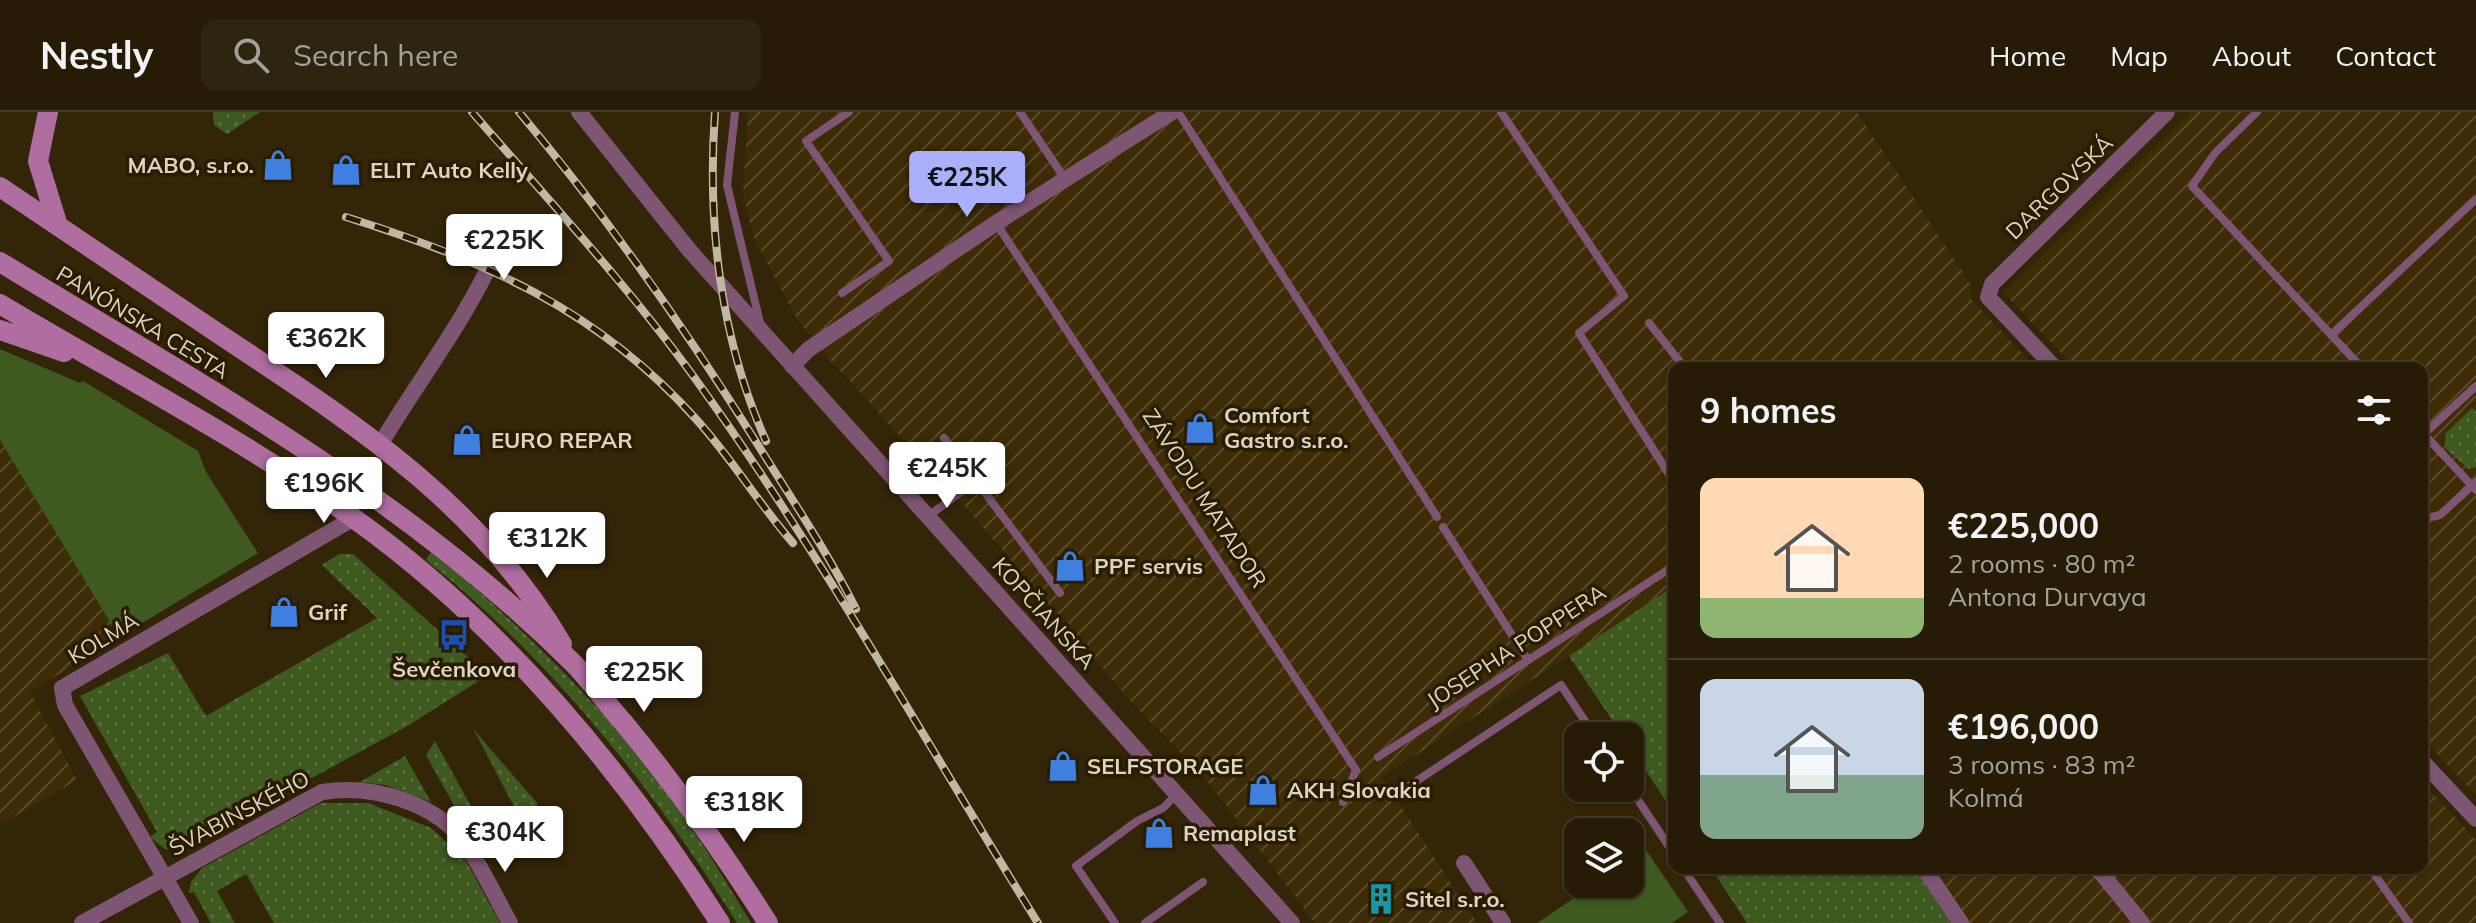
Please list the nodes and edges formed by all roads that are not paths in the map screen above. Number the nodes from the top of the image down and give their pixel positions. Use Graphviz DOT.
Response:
graph roads {
  1 [pos="48,112"];
  2 [pos="735,112"];
  3 [pos="849,112"];
  4 [pos="1020,112"];
  5 [pos="1175,112"];
  6 [pos="1501,112"];
  7 [pos="2167,112"];
  8 [pos="2257,112"];
  9 [pos="580,113"];
  10 [pos="1065,180"];
  11 [pos="0,187"];
  12 [pos="2476,199"];
  13 [pos="996,223"];
  14 [pos="58,226"];
  15 [pos="498,247"];
  16 [pos="0,262"];
  17 [pos="842,293"];
  18 [pos="0,304"];
  19 [pos="1649,323"];
  20 [pos="0,330"];
  21 [pos="762,332"];
  22 [pos="2331,335"];
  23 [pos="95,361"];
  24 [pos="1680,362"];
  25 [pos="2049,362"];
  26 [pos="2356,362"];
  27 [pos="792,366"];
  28 [pos="2476,386"];
  29 [pos="2428,429"];
  30 [pos="944,438"];
  31 [pos="2428,438"];
  32 [pos="381,443"];
  33 [pos="1668,473"];
  34 [pos="976,481"];
  35 [pos="2475,486"];
  36 [pos="927,517"];
  37 [pos="1437,517"];
  38 [pos="354,518"];
  39 [pos="2428,518"];
  40 [pos="1443,527"];
  41 [pos="1668,570"];
  42 [pos="1060,593"];
  43 [pos="1528,660"];
  44 [pos="574,664"];
  45 [pos="1586,722"];
  46 [pos="1378,757"];
  47 [pos="2428,767"];
  48 [pos="1403,790"];
  49 [pos="1177,794"];
  50 [pos="1343,802"];
  51 [pos="1639,802"];
  52 [pos="2476,819"];
  53 [pos="1668,845"];
  54 [pos="1464,863"];
  55 [pos="1687,874"];
  56 [pos="1928,874"];
  57 [pos="2102,874"];
  58 [pos="2374,874"];
  59 [pos="166,877"];
  60 [pos="1203,882"];
  61 [pos="82,923"];
  62 [pos="191,923"];
  63 [pos="510,923"];
  64 [pos="720,923"];
  65 [pos="768,923"];
  66 [pos="1115,923"];
  67 [pos="1145,923"];
  68 [pos="1292,923"];
  69 [pos="1503,923"];
  70 [pos="1720,923"];
  71 [pos="1961,923"];
  72 [pos="2142,923"];
  73 [pos="2409,923"];
  1 -- 14 [label="main road"];
  2 -- 21 [label="lane"];
  3 -- 17 [label="lane"];
  4 -- 10 [label="lane"];
  5 -- 10 [label="street"];
  5 -- 37 [label="lane"];
  6 -- 33 [label="lane"];
  7 -- 25 [label="street, DARGOVSKÁ"];
  8 -- 22 [label="lane"];
  9 -- 21 [label="street, KOPČIANSKA"];
  10 -- 13 [label="street"];
  11 -- 14 [label="main road"];
  12 -- 22 [label="lane"];
  13 -- 27 [label="street"];
  13 -- 50 [label="lane, ZÁVODU MATADOR"];
  14 -- 32 [label="main road"];
  15 -- 32 [label="street"];
  16 -- 44 [label="main road, PANÓNSKA CESTA"];
  18 -- 23 [label="main road"];
  19 -- 24 [label="lane"];
  20 -- 23 [label="main road"];
  21 -- 27 [label="street, KOPČIANSKA"];
  22 -- 26 [label="lane"];
  23 -- 38 [label="main road"];
  27 -- 36 [label="street, KOPČIANSKA"];
  28 -- 29 [label="lane"];
  30 -- 34 [label="lane"];
  31 -- 35 [label="lane"];
  32 -- 44 [label="main road"];
  34 -- 36 [label="lane"];
  34 -- 42 [label="lane"];
  35 -- 39 [label="lane"];
  36 -- 49 [label="street, KOPČIANSKA"];
  38 -- 59 [label="street, KOLMÁ"];
  38 -- 64 [label="main road"];
  40 -- 43 [label="lane"];
  41 -- 43 [label="lane, JOSEPHA POPPERA"];
  43 -- 46 [label="lane, JOSEPHA POPPERA"];
  44 -- 65 [label="main road, PANÓNSKA CESTA"];
  45 -- 48 [label="lane"];
  47 -- 52 [label="street"];
  49 -- 66 [label="lane"];
  49 -- 68 [label="street, KOPČIANSKA"];
  51 -- 53 [label="lane"];
  54 -- 69 [label="street"];
  55 -- 70 [label="lane"];
  56 -- 71 [label="street"];
  57 -- 72 [label="street"];
  58 -- 73 [label="lane"];
  59 -- 61 [label="street, ŠVABINSKÉHO"];
  59 -- 62 [label="street"];
  59 -- 63 [label="street, ŠVABINSKÉHO"];
  60 -- 67 [label="lane"];
}
